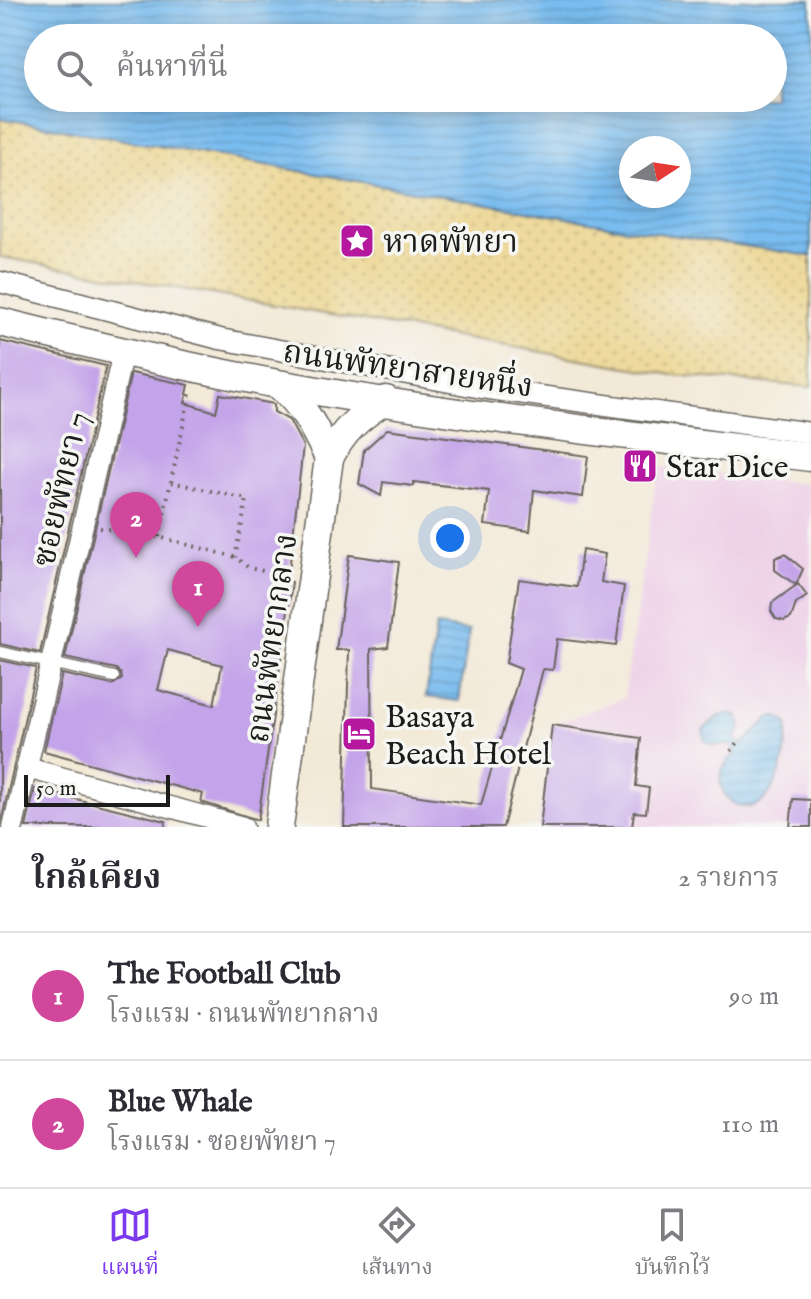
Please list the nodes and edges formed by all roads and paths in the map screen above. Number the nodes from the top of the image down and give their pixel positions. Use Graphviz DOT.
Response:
graph roads {
  1 [pos="0,282"];
  2 [pos="0,322"];
  3 [pos="123,352"];
  4 [pos="196,367"];
  5 [pos="278,384"];
  6 [pos="386,400"];
  7 [pos="811,433"];
  8 [pos="811,457"];
  9 [pos="329,458"];
  10 [pos="171,482"];
  11 [pos="83,525"];
  12 [pos="159,537"];
  13 [pos="235,557"];
  14 [pos="312,582"];
  15 [pos="0,652"];
  16 [pos="50,664"];
  17 [pos="114,677"];
  18 [pos="741,739"];
  19 [pos="731,751"];
  20 [pos="27,768"];
  21 [pos="13,827"];
  22 [pos="243,827"];
  23 [pos="279,827"];
  1 -- 7 [label="street"];
  2 -- 3 [label="main road, ถนนพัทยาสายหนึ่ง"];
  3 -- 4 [label="main road, ถนนพัทยาสายหนึ่ง"];
  3 -- 11 [label="street, ซอยพัทยา 7"];
  4 -- 5 [label="main road, ถนนพัทยาสายหนึ่ง"];
  4 -- 10 [label="path"];
  5 -- 6 [label="main road, ถนนพัทยาสายหนึ่ง"];
  5 -- 9 [label="main road"];
  6 -- 8 [label="main road, ถนนพัทยาสายหนึ่ง"];
  6 -- 9 [label="main road, ถนนพัทยากลาง"];
  9 -- 14 [label="main road, ถนนพัทยากลาง"];
  10 -- 12 [label="path"];
  10 -- 13 [label="path"];
  11 -- 12 [label="path"];
  11 -- 16 [label="street, ซอยพัทยา 7"];
  12 -- 13 [label="path"];
  13 -- 14 [label="path"];
  14 -- 23 [label="main road, ถนนพัทยากลาง"];
  15 -- 16 [label="lane"];
  16 -- 17 [label="lane"];
  16 -- 20 [label="street, ซอยพัทยา 7"];
  18 -- 19 [label="path"];
  20 -- 21 [label="street, ซอยพัทยา 7"];
  20 -- 22 [label="street"];
}
